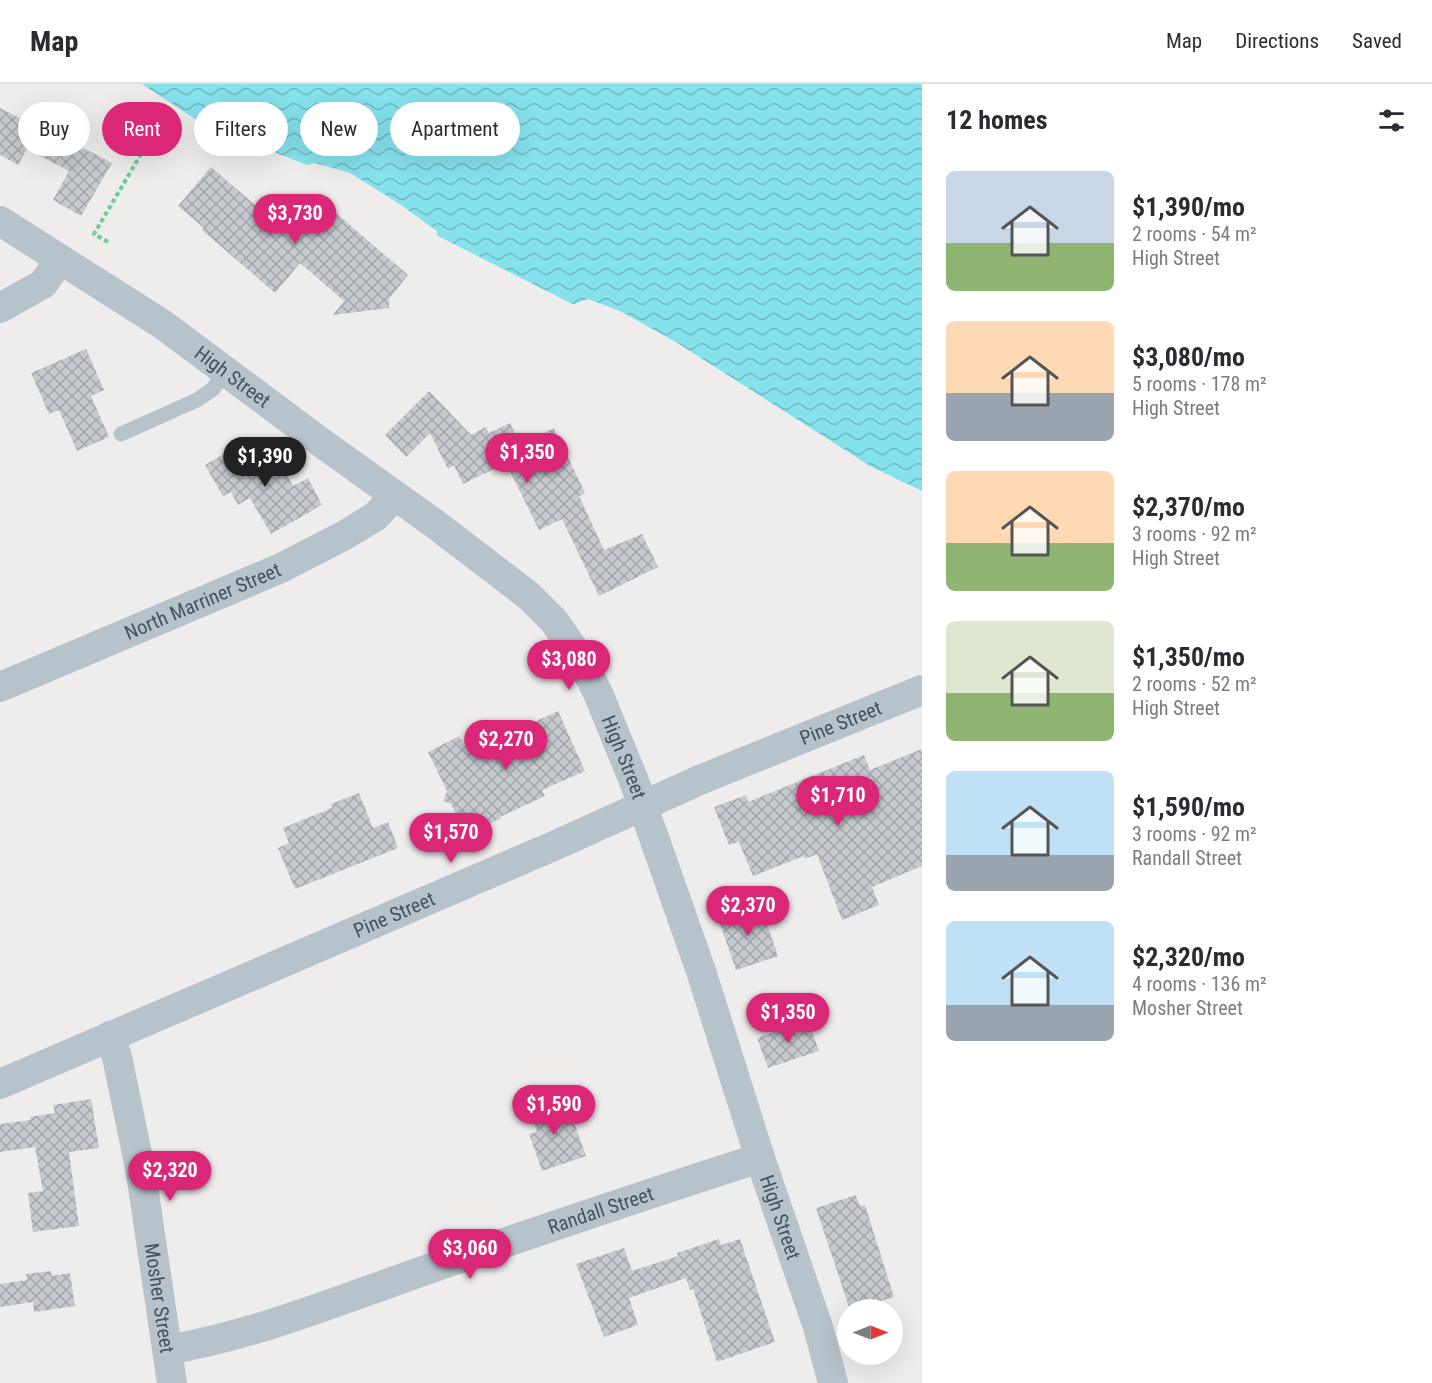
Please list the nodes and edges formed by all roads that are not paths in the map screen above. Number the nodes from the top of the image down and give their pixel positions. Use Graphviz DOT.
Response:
graph roads {
  1 [pos="0,221"];
  2 [pos="60,259"];
  3 [pos="0,308"];
  4 [pos="225,370"];
  5 [pos="122,434"];
  6 [pos="395,495"];
  7 [pos="0,687"];
  8 [pos="922,690"];
  9 [pos="642,805"];
  10 [pos="110,1036"];
  11 [pos="0,1084"];
  12 [pos="760,1158"];
  13 [pos="167,1350"];
  14 [pos="172,1383"];
  15 [pos="833,1383"];
  1 -- 2 [label="street, High Street"];
  2 -- 3 [label="street"];
  2 -- 4 [label="street, High Street"];
  4 -- 5 [label="lane"];
  4 -- 6 [label="street, High Street"];
  6 -- 7 [label="street, North Marriner Street"];
  6 -- 9 [label="street, High Street"];
  8 -- 9 [label="street, Pine Street"];
  9 -- 10 [label="street, Pine Street"];
  9 -- 12 [label="street, High Street"];
  10 -- 11 [label="street, Pine Street"];
  10 -- 13 [label="street, Mosher Street"];
  12 -- 13 [label="street, Randall Street"];
  12 -- 15 [label="street, High Street"];
  13 -- 14 [label="street, Mosher Street"];
}
